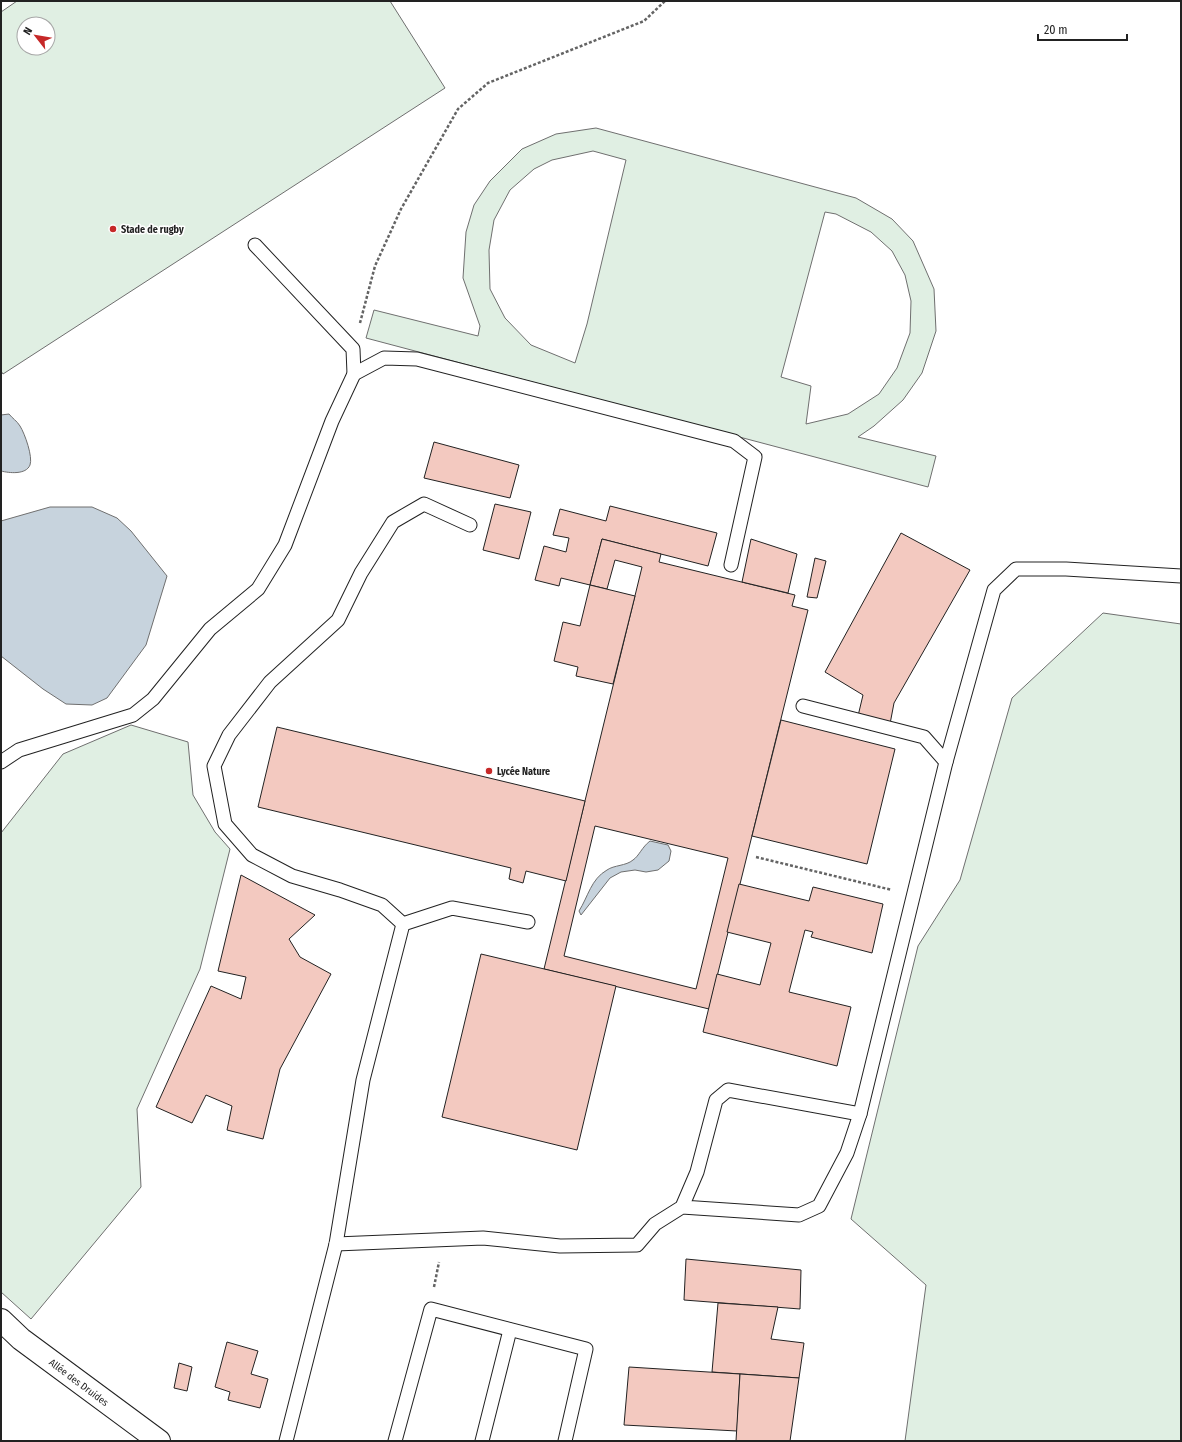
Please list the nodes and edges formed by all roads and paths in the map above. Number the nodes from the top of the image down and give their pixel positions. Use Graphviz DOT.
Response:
graph roads {
  1 [pos="665,1"];
  2 [pos="255,245"];
  3 [pos="354,349"];
  4 [pos="354,374"];
  5 [pos="470,525"];
  6 [pos="731,565"];
  7 [pos="1181,576"];
  8 [pos="803,706"];
  9 [pos="1,762"];
  10 [pos="946,762"];
  11 [pos="756,857"];
  12 [pos="914,895"];
  13 [pos="528,922"];
  14 [pos="403,924"];
  15 [pos="860,1114"];
  16 [pos="682,1207"];
  17 [pos="442,1240"];
  18 [pos="336,1244"];
  19 [pos="431,1309"];
  20 [pos="1,1320"];
  21 [pos="510,1330"];
  22 [pos="159,1441"];
  23 [pos="286,1441"];
  24 [pos="395,1441"];
  25 [pos="482,1441"];
  26 [pos="565,1441"];
  1 -- 3 [label="path"];
  2 -- 3 [label="lane"];
  3 -- 4 [label="lane"];
  4 -- 6 [label="lane"];
  4 -- 9 [label="lane"];
  5 -- 14 [label="lane"];
  7 -- 10 [label="lane"];
  8 -- 10 [label="lane"];
  10 -- 12 [label="lane"];
  11 -- 12 [label="path"];
  12 -- 15 [label="lane"];
  13 -- 14 [label="lane"];
  14 -- 18 [label="lane"];
  15 -- 16 [label="lane"];
  15 -- 16 [label="lane"];
  16 -- 17 [label="lane"];
  17 -- 18 [label="lane"];
  17 -- 19 [label="path"];
  18 -- 23 [label="lane"];
  19 -- 21 [label="lane"];
  19 -- 24 [label="lane"];
  20 -- 22 [label="street, Allée des Druides"];
  21 -- 25 [label="lane"];
  21 -- 26 [label="lane"];
}
